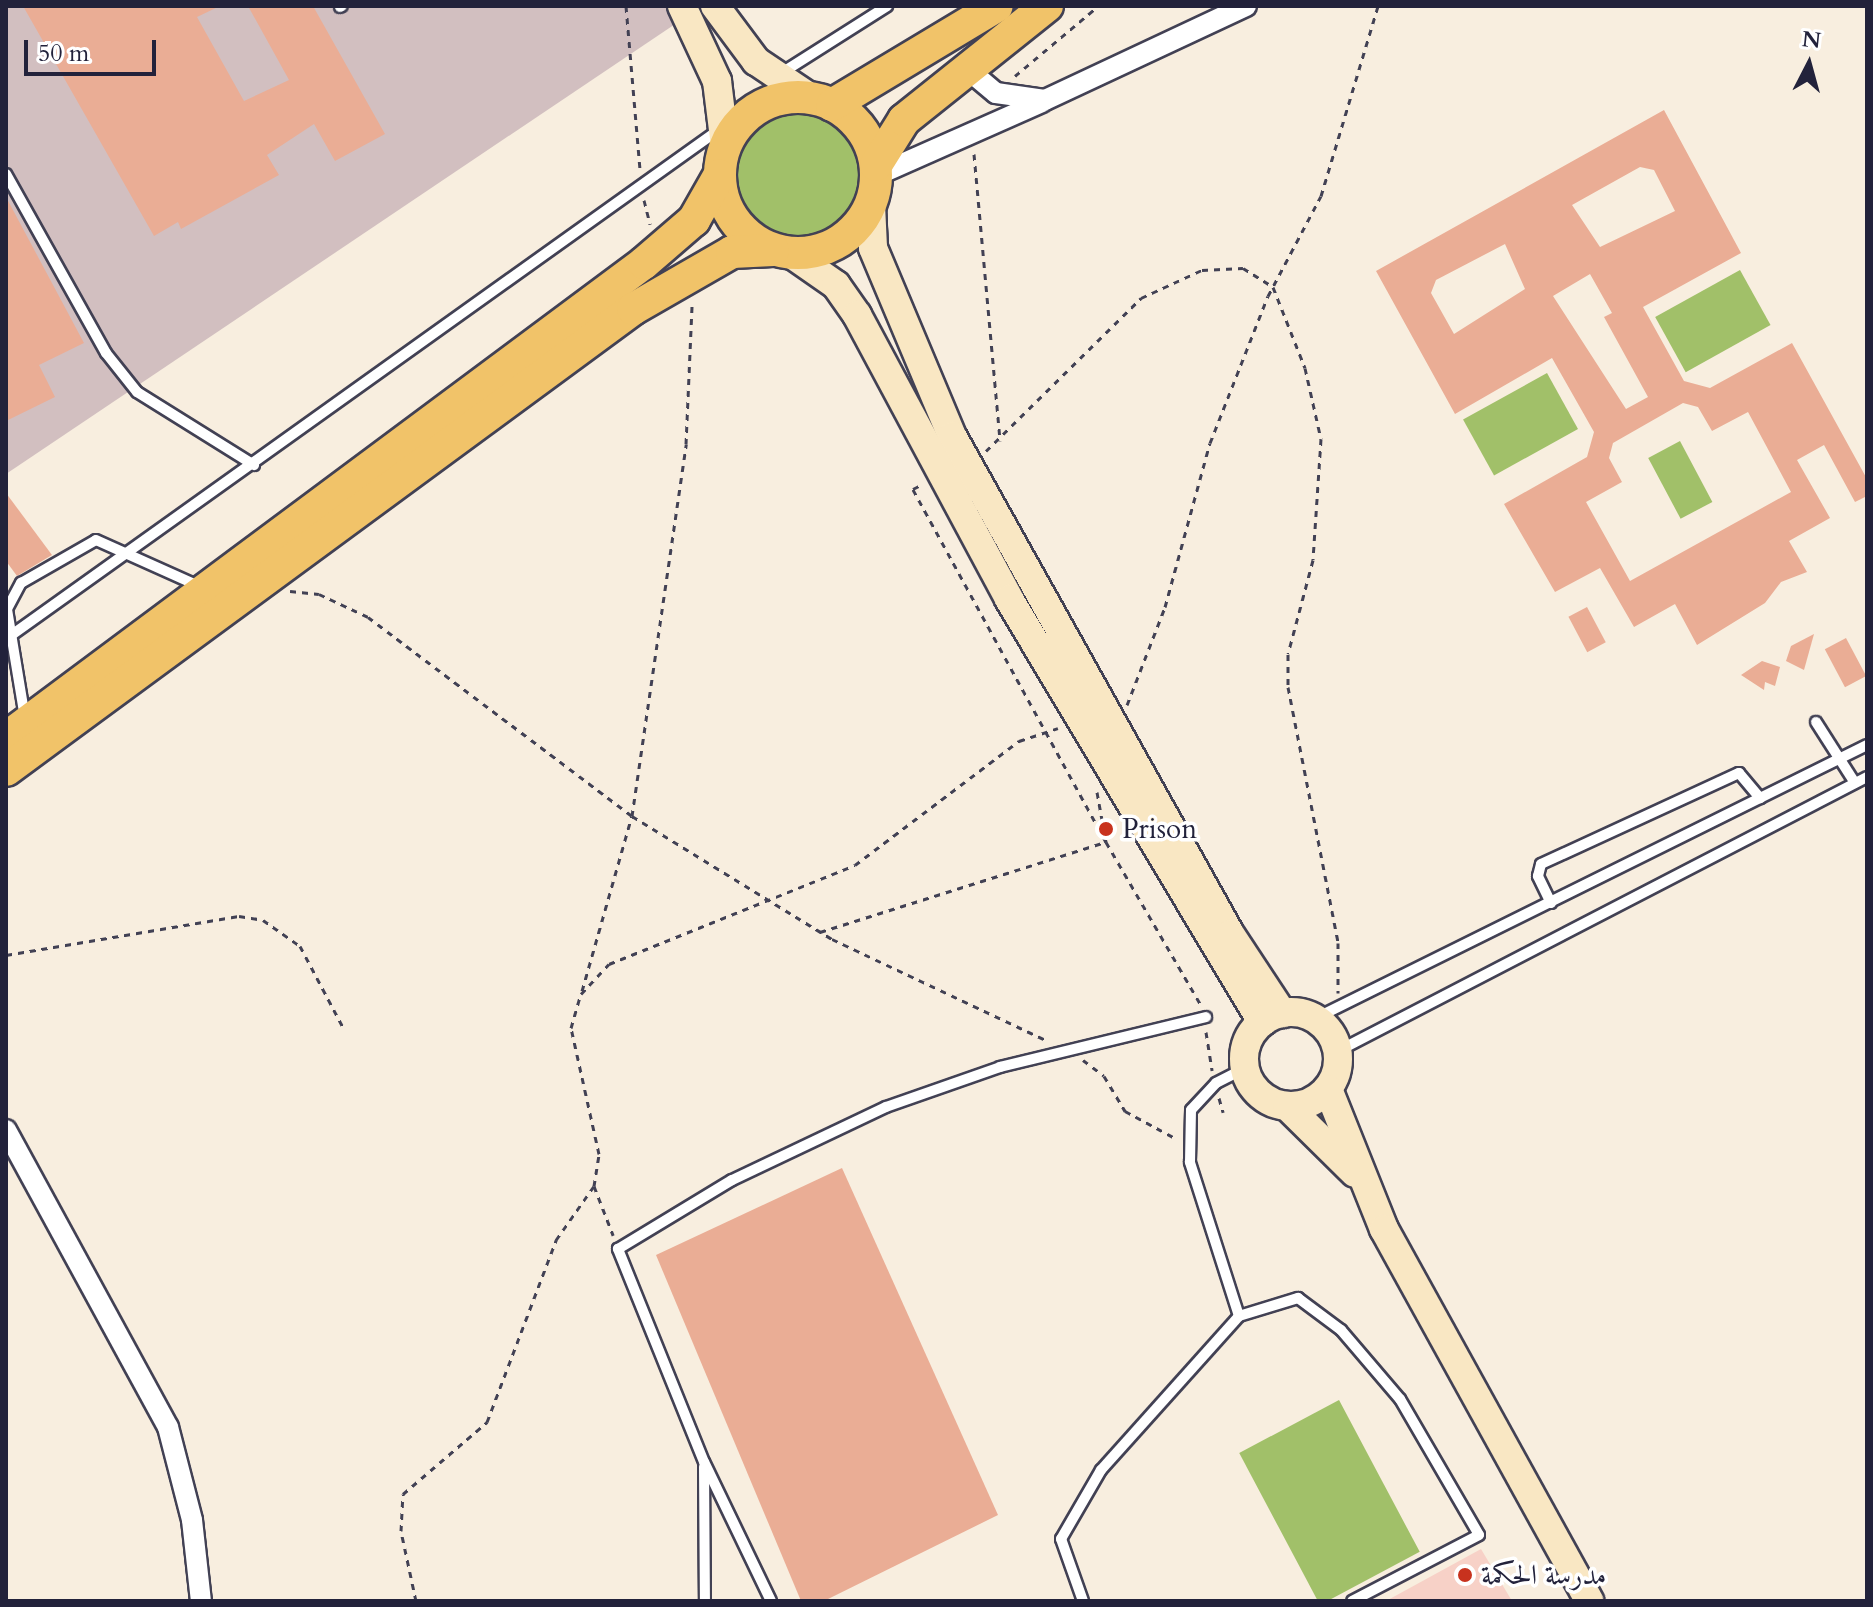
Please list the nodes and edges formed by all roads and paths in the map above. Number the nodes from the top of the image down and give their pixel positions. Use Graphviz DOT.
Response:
graph roads {
  1 [pos="626,6"];
  2 [pos="682,6"];
  3 [pos="715,6"];
  4 [pos="887,6"];
  5 [pos="997,6"];
  6 [pos="1047,6"];
  7 [pos="1098,6"];
  8 [pos="1246,6"];
  9 [pos="1378,6"];
  10 [pos="966,68"];
  11 [pos="774,78"];
  12 [pos="996,93"];
  13 [pos="1045,100"];
  14 [pos="822,101"];
  15 [pos="971,133"];
  16 [pos="722,150"];
  17 [pos="6,174"];
  18 [pos="875,182"];
  19 [pos="640,185"];
  20 [pos="662,248"];
  21 [pos="782,252"];
  22 [pos="680,282"];
  23 [pos="1273,287"];
  24 [pos="1000,441"];
  25 [pos="254,465"];
  26 [pos="955,470"];
  27 [pos="130,551"];
  28 [pos="202,588"];
  29 [pos="275,600"];
  30 [pos="9,637"];
  31 [pos="1096,719"];
  32 [pos="1816,722"];
  33 [pos="1044,727"];
  34 [pos="16,730"];
  35 [pos="1867,745"];
  36 [pos="1840,759"];
  37 [pos="6,770"];
  38 [pos="1867,777"];
  39 [pos="1091,779"];
  40 [pos="1855,783"];
  41 [pos="1760,798"];
  42 [pos="632,816"];
  43 [pos="1106,842"];
  44 [pos="767,901"];
  45 [pos="1551,903"];
  46 [pos="820,932"];
  47 [pos="6,955"];
  48 [pos="581,994"];
  49 [pos="956,999"];
  50 [pos="1327,1013"];
  51 [pos="1206,1017"];
  52 [pos="1272,1017"];
  53 [pos="344,1029"];
  54 [pos="1338,1051"];
  55 [pos="1245,1068"];
  56 [pos="1216,1083"];
  57 [pos="1328,1089"];
  58 [pos="1287,1106"];
  59 [pos="1223,1112"];
  60 [pos="6,1130"];
  61 [pos="1361,1180"];
  62 [pos="594,1186"];
  63 [pos="618,1249"];
  64 [pos="1239,1316"];
  65 [pos="704,1462"];
  66 [pos="201,1601"];
  67 [pos="416,1601"];
  68 [pos="705,1601"];
  69 [pos="771,1601"];
  70 [pos="1083,1601"];
  71 [pos="1352,1601"];
  72 [pos="1589,1601"];
  1 -- 19 [label="path"];
  2 -- 16 [label="main road"];
  3 -- 11 [label="main road"];
  4 -- 11 [label="lane"];
  5 -- 14 [label="highway"];
  6 -- 10 [label="highway"];
  7 -- 12 [label="path"];
  8 -- 13 [label="street"];
  9 -- 23 [label="path"];
  10 -- 12 [label="street"];
  10 -- 18 [label="highway"];
  11 -- 14 [label="main road"];
  12 -- 13 [label="street"];
  13 -- 15 [label="street"];
  14 -- 16 [label="highway"];
  14 -- 18 [label="highway"];
  15 -- 18 [label="street"];
  15 -- 24 [label="path"];
  16 -- 19 [label="lane"];
  16 -- 20 [label="highway"];
  16 -- 21 [label="highway"];
  17 -- 25 [label="lane"];
  18 -- 21 [label="highway"];
  18 -- 26 [label="main road"];
  19 -- 20 [label="path"];
  19 -- 25 [label="lane"];
  20 -- 28 [label="highway"];
  21 -- 22 [label="highway"];
  21 -- 26 [label="main road"];
  22 -- 37 [label="highway"];
  22 -- 42 [label="path"];
  23 -- 24 [label="path"];
  23 -- 31 [label="path"];
  23 -- 50 [label="path"];
  24 -- 26 [label="path"];
  25 -- 27 [label="lane"];
  26 -- 31 [label="main road"];
  26 -- 33 [label="path"];
  27 -- 28 [label="lane"];
  27 -- 30 [label="lane"];
  27 -- 30 [label="lane"];
  28 -- 34 [label="highway"];
  29 -- 42 [label="path"];
  30 -- 34 [label="lane"];
  31 -- 33 [label="path"];
  31 -- 52 [label="main road"];
  32 -- 36 [label="lane"];
  33 -- 43 [label="path"];
  33 -- 44 [label="path"];
  35 -- 36 [label="lane"];
  36 -- 40 [label="lane"];
  36 -- 41 [label="lane"];
  38 -- 40 [label="lane"];
  39 -- 43 [label="path"];
  40 -- 54 [label="lane"];
  41 -- 45 [label="lane"];
  41 -- 45 [label="lane"];
  42 -- 44 [label="path"];
  42 -- 48 [label="path"];
  43 -- 46 [label="path"];
  43 -- 51 [label="path"];
  44 -- 46 [label="path"];
  44 -- 48 [label="path"];
  45 -- 50 [label="lane"];
  46 -- 49 [label="path"];
  47 -- 53 [label="path"];
  48 -- 62 [label="path"];
  50 -- 52 [label="main road"];
  50 -- 54 [label="main road"];
  51 -- 56 [label="path"];
  51 -- 63 [label="lane"];
  52 -- 55 [label="main road"];
  54 -- 57 [label="main road"];
  55 -- 56 [label="lane"];
  55 -- 58 [label="main road"];
  56 -- 59 [label="path"];
  56 -- 64 [label="lane"];
  57 -- 58 [label="main road"];
  57 -- 61 [label="main road"];
  58 -- 61 [label="main road"];
  60 -- 66 [label="street"];
  61 -- 72 [label="main road"];
  62 -- 63 [label="path"];
  62 -- 67 [label="path"];
  63 -- 65 [label="lane"];
  64 -- 70 [label="lane"];
  64 -- 71 [label="lane"];
  65 -- 68 [label="lane"];
  65 -- 69 [label="lane"];
}
